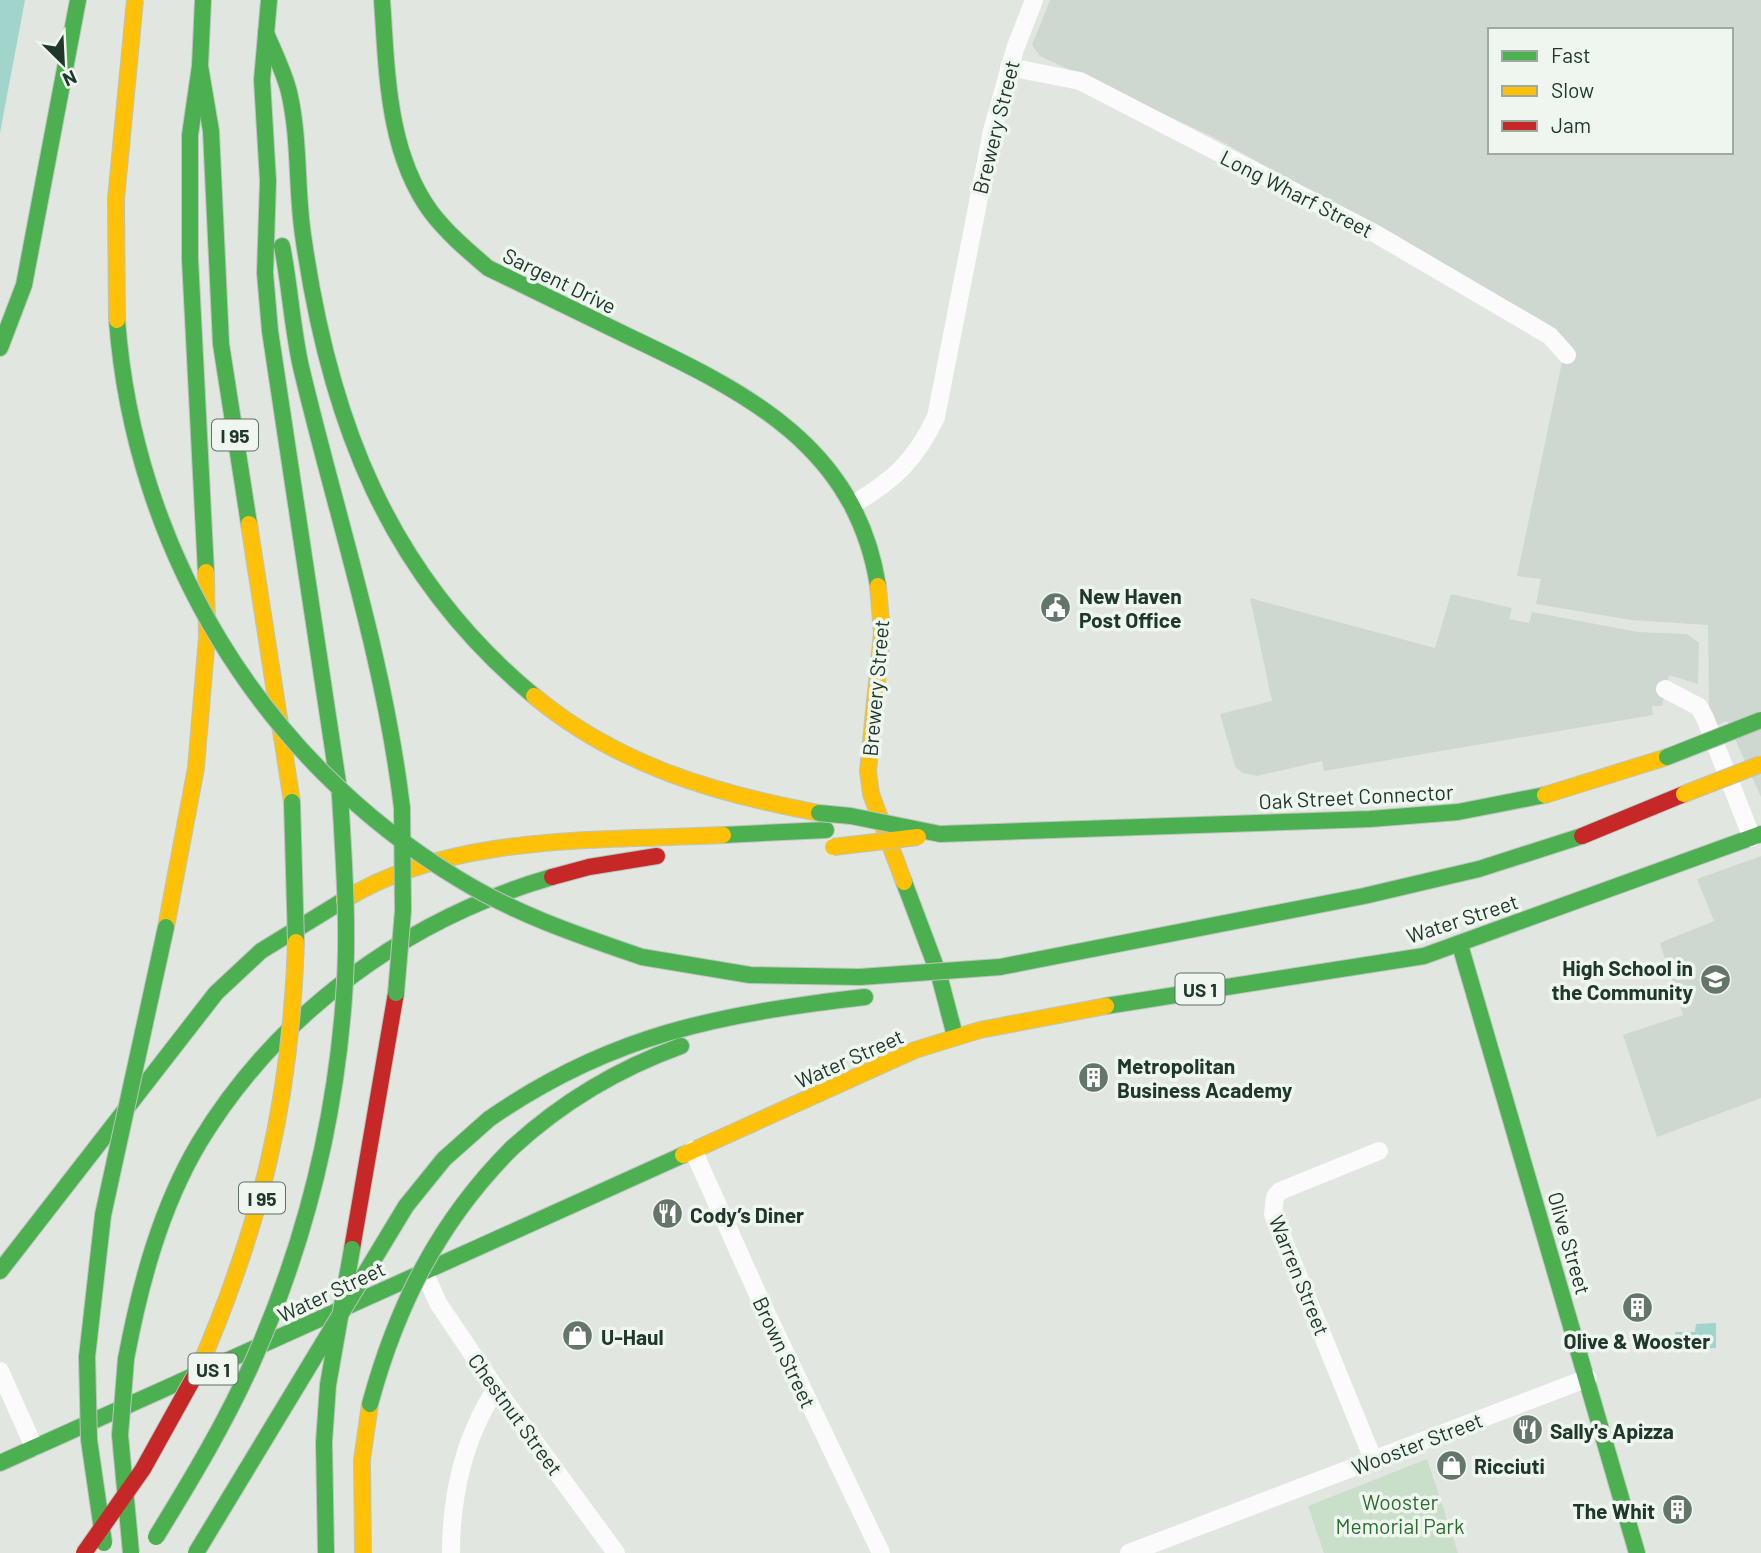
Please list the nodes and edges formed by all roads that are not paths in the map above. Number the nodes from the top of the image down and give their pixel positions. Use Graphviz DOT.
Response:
graph roads {
  1 [pos="78,0"];
  2 [pos="135,0"];
  3 [pos="203,0"];
  4 [pos="269,0"];
  5 [pos="383,0"];
  6 [pos="1034,0"];
  7 [pos="267,33"];
  8 [pos="200,60"];
  9 [pos="1009,67"];
  10 [pos="268,181"];
  11 [pos="0,348"];
  12 [pos="1567,355"];
  13 [pos="852,505"];
  14 [pos="1665,689"];
  15 [pos="1761,720"];
  16 [pos="1761,764"];
  17 [pos="940,834"];
  18 [pos="1756,836"];
  19 [pos="827,848"];
  20 [pos="678,854"];
  21 [pos="1460,945"];
  22 [pos="1000,967"];
  23 [pos="878,994"];
  24 [pos="955,1036"];
  25 [pos="693,1150"];
  26 [pos="1379,1151"];
  27 [pos="0,1271"];
  28 [pos="424,1271"];
  29 [pos="0,1371"];
  30 [pos="1588,1378"];
  31 [pos="496,1389"];
  32 [pos="34,1447"];
  33 [pos="1373,1459"];
  34 [pos="0,1464"];
  35 [pos="1141,1551"];
  36 [pos="84,1553"];
  37 [pos="106,1553"];
  38 [pos="131,1553"];
  39 [pos="144,1553"];
  40 [pos="196,1553"];
  41 [pos="326,1553"];
  42 [pos="363,1553"];
  43 [pos="451,1553"];
  44 [pos="616,1553"];
  45 [pos="881,1553"];
  46 [pos="1637,1553"];
  1 -- 11 [label="main road"];
  2 -- 22 [label="main road, bridge"];
  3 -- 8 [label="main road, I 95"];
  4 -- 7 [label="main road, I 95"];
  5 -- 13 [label="main road, Sargent Drive"];
  6 -- 9 [label="street, Brewery Street"];
  7 -- 10 [label="main road, I 95"];
  7 -- 17 [label="main road, bridge"];
  8 -- 36 [label="main road, I 95, bridge"];
  8 -- 37 [label="main road, bridge"];
  9 -- 12 [label="street, Long Wharf Street"];
  9 -- 13 [label="street, Brewery Street"];
  10 -- 39 [label="main road, I 95, bridge"];
  10 -- 41 [label="main road, bridge"];
  13 -- 24 [label="main road, Brewery Street"];
  14 -- 18 [label="street"];
  15 -- 17 [label="main road, Oak Street Connector, bridge"];
  16 -- 22 [label="main road, bridge"];
  17 -- 19 [label="main road, bridge"];
  17 -- 27 [label="main road, bridge"];
  18 -- 21 [label="main road, Water Street / US 1"];
  20 -- 38 [label="main road, bridge"];
  21 -- 24 [label="main road, Water Street / US 1"];
  21 -- 30 [label="main road, Olive Street"];
  22 -- 23 [label="main road, bridge"];
  23 -- 40 [label="main road, bridge"];
  23 -- 42 [label="main road, bridge"];
  24 -- 25 [label="main road, Water Street / US 1"];
  25 -- 28 [label="main road, Water Street / US 1"];
  25 -- 45 [label="street, Brown Street"];
  26 -- 33 [label="street, Warren Street"];
  28 -- 31 [label="street, Chestnut Street"];
  28 -- 32 [label="main road, Water Street / US 1"];
  29 -- 32 [label="street"];
  30 -- 33 [label="street, Wooster Street"];
  30 -- 46 [label="main road, Olive Street"];
  31 -- 43 [label="street"];
  31 -- 44 [label="street, Chestnut Street"];
  32 -- 34 [label="main road, Water Street / US 1"];
  33 -- 35 [label="street, Wooster Street"];
}
